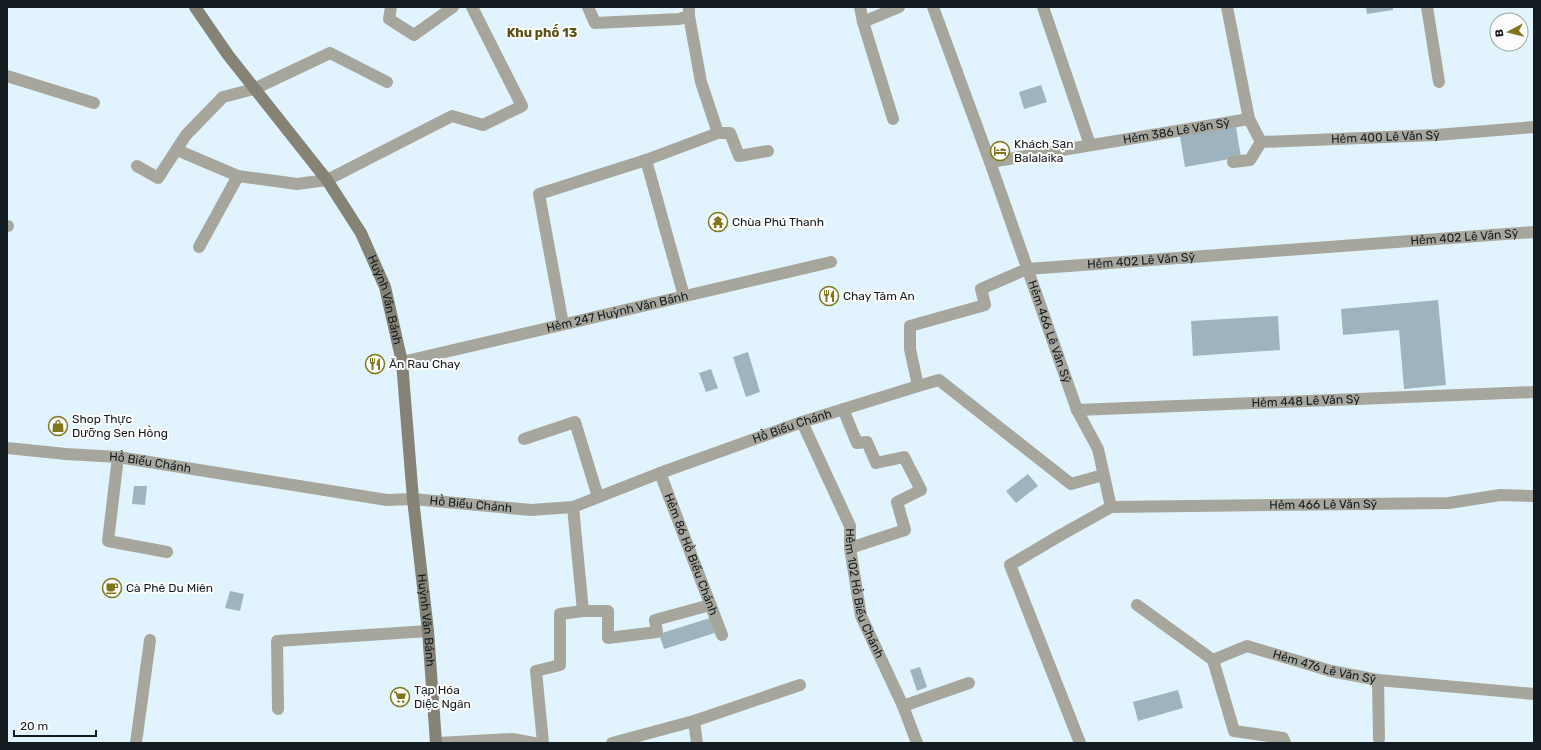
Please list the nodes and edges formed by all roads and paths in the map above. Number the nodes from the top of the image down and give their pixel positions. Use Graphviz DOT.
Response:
graph roads {
  1 [pos="195,7"];
  2 [pos="391,7"];
  3 [pos="453,7"];
  4 [pos="472,7"];
  5 [pos="588,7"];
  6 [pos="860,7"];
  7 [pos="899,7"];
  8 [pos="933,7"];
  9 [pos="937,7"];
  10 [pos="1043,7"];
  11 [pos="1227,7"];
  12 [pos="1427,7"];
  13 [pos="689,11"];
  14 [pos="863,22"];
  15 [pos="939,26"];
  16 [pos="7,76"];
  17 [pos="387,82"];
  18 [pos="1439,82"];
  19 [pos="254,89"];
  20 [pos="94,104"];
  21 [pos="893,119"];
  22 [pos="1249,119"];
  23 [pos="1534,127"];
  24 [pos="718,133"];
  25 [pos="1262,142"];
  26 [pos="1090,145"];
  27 [pos="176,150"];
  28 [pos="768,151"];
  29 [pos="646,160"];
  30 [pos="990,162"];
  31 [pos="1233,162"];
  32 [pos="137,166"];
  33 [pos="238,176"];
  34 [pos="326,180"];
  35 [pos="1534,232"];
  36 [pos="199,247"];
  37 [pos="831,262"];
  38 [pos="1027,269"];
  39 [pos="684,296"];
  40 [pos="563,324"];
  41 [pos="402,362"];
  42 [pos="918,386"];
  43 [pos="1534,392"];
  44 [pos="843,409"];
  45 [pos="1077,410"];
  46 [pos="802,422"];
  47 [pos="524,439"];
  48 [pos="7,448"];
  49 [pos="118,457"];
  50 [pos="660,473"];
  51 [pos="1104,475"];
  52 [pos="1534,496"];
  53 [pos="598,497"];
  54 [pos="413,499"];
  55 [pos="573,507"];
  56 [pos="1111,507"];
  57 [pos="850,548"];
  58 [pos="167,552"];
  59 [pos="710,605"];
  60 [pos="1137,605"];
  61 [pos="583,611"];
  62 [pos="428,630"];
  63 [pos="722,635"];
  64 [pos="150,640"];
  65 [pos="1212,660"];
  66 [pos="1378,680"];
  67 [pos="969,683"];
  68 [pos="800,685"];
  69 [pos="1534,694"];
  70 [pos="903,706"];
  71 [pos="278,709"];
  72 [pos="694,721"];
  73 [pos="1379,739"];
  74 [pos="136,743"];
  75 [pos="437,743"];
  76 [pos="534,743"];
  77 [pos="543,743"];
  78 [pos="612,743"];
  79 [pos="697,743"];
  80 [pos="917,743"];
  81 [pos="1080,743"];
  82 [pos="1285,743"];
  1 -- 19 [label="street, Huỳnh Văn Bánh"];
  2 -- 3 [label="street"];
  4 -- 34 [label="street"];
  5 -- 13 [label="street"];
  6 -- 14 [label="street"];
  7 -- 14 [label="street"];
  8 -- 15 [label="street"];
  9 -- 15 [label="street"];
  10 -- 26 [label="street"];
  11 -- 22 [label="street"];
  12 -- 18 [label="street"];
  13 -- 24 [label="street"];
  14 -- 21 [label="street"];
  15 -- 30 [label="street"];
  16 -- 20 [label="street"];
  17 -- 19 [label="street"];
  19 -- 27 [label="street"];
  19 -- 34 [label="street, Huỳnh Văn Bánh"];
  22 -- 25 [label="street"];
  22 -- 26 [label="street, Hẻm 386 Lê Văn Sỹ"];
  23 -- 25 [label="street, Hẻm 400 Lê Văn Sỹ"];
  24 -- 28 [label="street"];
  24 -- 29 [label="street"];
  25 -- 31 [label="street"];
  26 -- 30 [label="street, Hẻm 386 Lê Văn Sỹ"];
  27 -- 32 [label="street"];
  27 -- 33 [label="street"];
  29 -- 39 [label="street"];
  29 -- 40 [label="street"];
  30 -- 38 [label="street"];
  33 -- 34 [label="street"];
  33 -- 36 [label="street"];
  34 -- 41 [label="street, Huỳnh Văn Bánh"];
  35 -- 38 [label="street, Hẻm 402 Lê Văn Sỹ"];
  37 -- 39 [label="street, Hẻm 247 Huỳnh Văn Bánh"];
  38 -- 42 [label="street, Hẻm 402 Lê Văn Sỹ"];
  38 -- 45 [label="street, Hẻm 466 Lê Văn Sỹ"];
  39 -- 40 [label="street, Hẻm 247 Huỳnh Văn Bánh"];
  40 -- 41 [label="street, Hẻm 247 Huỳnh Văn Bánh"];
  41 -- 54 [label="street, Huỳnh Văn Bánh"];
  42 -- 44 [label="street, Hồ Biểu Chánh"];
  42 -- 51 [label="street, Hồ Biểu Chánh"];
  43 -- 45 [label="street, Hẻm 448 Lê Văn Sỹ"];
  44 -- 46 [label="street, Hồ Biểu Chánh"];
  44 -- 57 [label="street"];
  45 -- 51 [label="street, Hẻm 466 Lê Văn Sỹ"];
  46 -- 50 [label="street, Hồ Biểu Chánh"];
  46 -- 57 [label="street, Hẻm 102 Hồ Biểu Chánh"];
  47 -- 53 [label="street"];
  48 -- 49 [label="street, Hồ Biểu Chánh"];
  49 -- 54 [label="street, Hồ Biểu Chánh"];
  49 -- 58 [label="street"];
  50 -- 53 [label="street, Hồ Biểu Chánh"];
  50 -- 59 [label="street, Hẻm 86 Hồ Biểu Chánh"];
  51 -- 56 [label="street, Hẻm 466 Lê Văn Sỹ"];
  52 -- 56 [label="street, Hẻm 466 Lê Văn Sỹ"];
  53 -- 55 [label="street, Hồ Biểu Chánh"];
  54 -- 55 [label="street, Hồ Biểu Chánh"];
  54 -- 62 [label="street, Huỳnh Văn Bánh"];
  55 -- 61 [label="street"];
  56 -- 81 [label="street, Hẻm 466 Lê Văn Sỹ"];
  57 -- 70 [label="street, Hẻm 102 Hồ Biểu Chánh"];
  59 -- 61 [label="street"];
  59 -- 63 [label="street, Hẻm 86 Hồ Biểu Chánh"];
  60 -- 65 [label="street"];
  61 -- 77 [label="street"];
  62 -- 71 [label="street"];
  62 -- 75 [label="street, Huỳnh Văn Bánh"];
  64 -- 74 [label="street"];
  65 -- 66 [label="street, Hẻm 476 Lê Văn Sỹ"];
  65 -- 82 [label="street"];
  66 -- 69 [label="street, Hẻm 476 Lê Văn Sỹ"];
  66 -- 73 [label="street"];
  67 -- 70 [label="street"];
  68 -- 72 [label="street"];
  70 -- 80 [label="street, Hẻm 102 Hồ Biểu Chánh"];
  72 -- 78 [label="street"];
  72 -- 79 [label="street"];
  75 -- 76 [label="street"];
}
